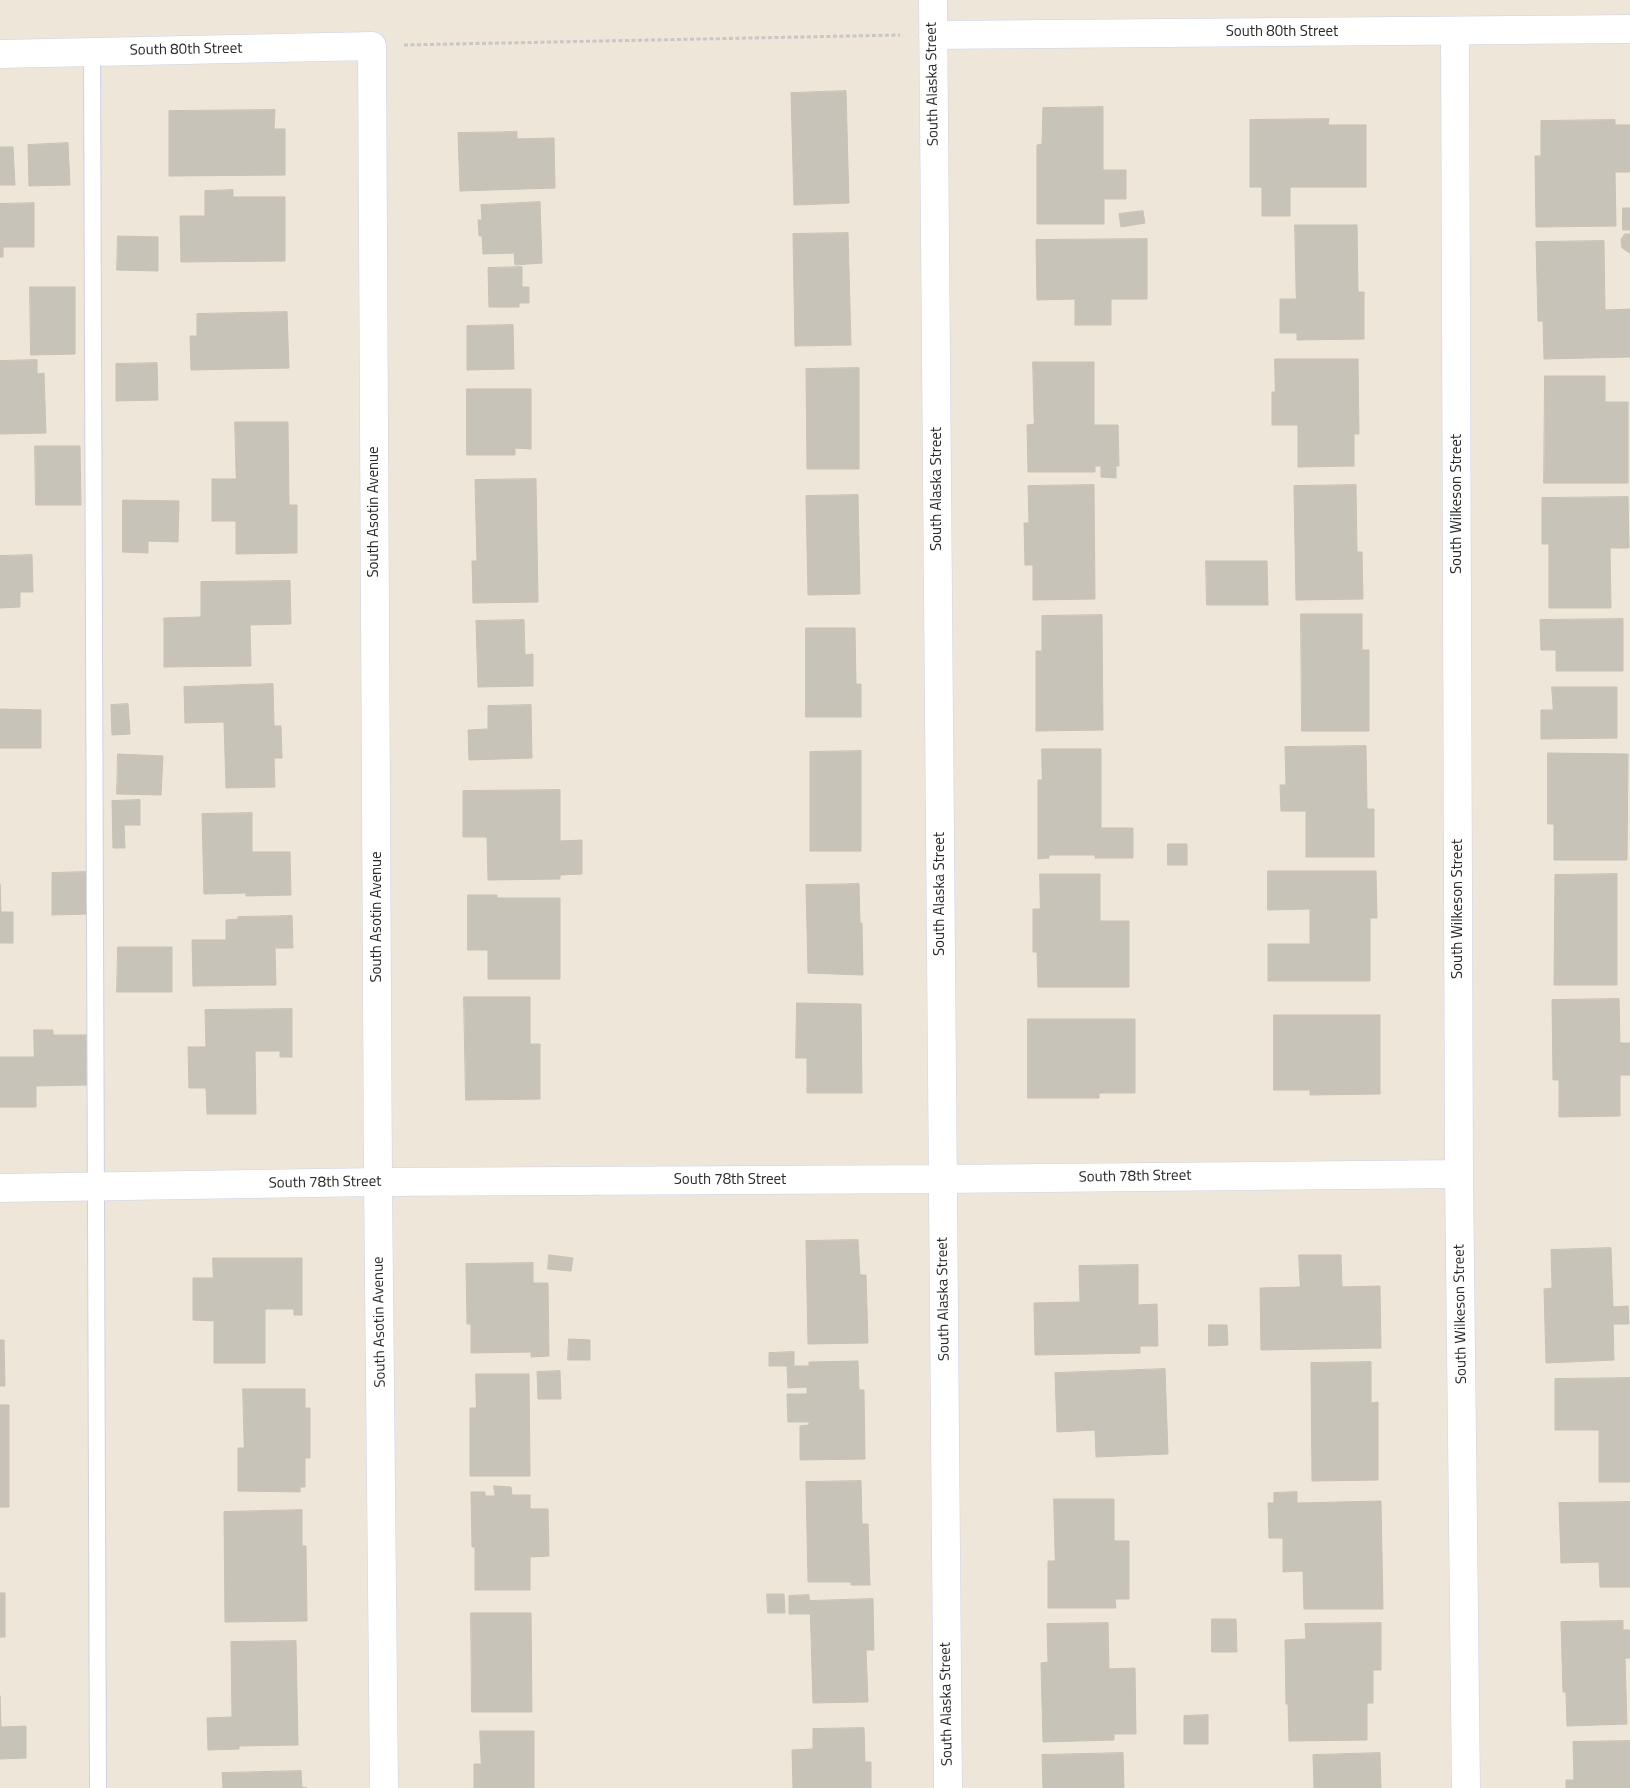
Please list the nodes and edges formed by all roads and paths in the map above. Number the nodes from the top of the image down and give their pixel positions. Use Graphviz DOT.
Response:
graph roads {
  1 [pos="933,0"];
  2 [pos="1630,29"];
  3 [pos="1455,31"];
  4 [pos="933,35"];
  5 [pos="372,46"];
  6 [pos="92,53"];
  7 [pos="0,54"];
  8 [pos="1459,1174"];
  9 [pos="942,1180"];
  10 [pos="378,1182"];
  11 [pos="95,1186"];
  12 [pos="0,1188"];
  13 [pos="98,1788"];
  14 [pos="384,1788"];
  15 [pos="948,1788"];
  16 [pos="1466,1788"];
  1 -- 4 [label="street, South Alaska Street"];
  2 -- 3 [label="street, South 80th Street"];
  3 -- 4 [label="street, South 80th Street"];
  3 -- 8 [label="street, South Wilkeson Street"];
  4 -- 5 [label="path"];
  4 -- 9 [label="street, South Alaska Street"];
  5 -- 6 [label="street, South 80th Street"];
  5 -- 10 [label="street, South Asotin Avenue"];
  6 -- 7 [label="street, South 80th Street"];
  6 -- 11 [label="lane"];
  8 -- 9 [label="street, South 78th Street"];
  8 -- 16 [label="street, South Wilkeson Street"];
  9 -- 10 [label="street, South 78th Street"];
  9 -- 15 [label="street, South Alaska Street"];
  10 -- 11 [label="street, South 78th Street"];
  10 -- 14 [label="street, South Asotin Avenue"];
  11 -- 12 [label="street, South 78th Street"];
  11 -- 13 [label="lane"];
}
